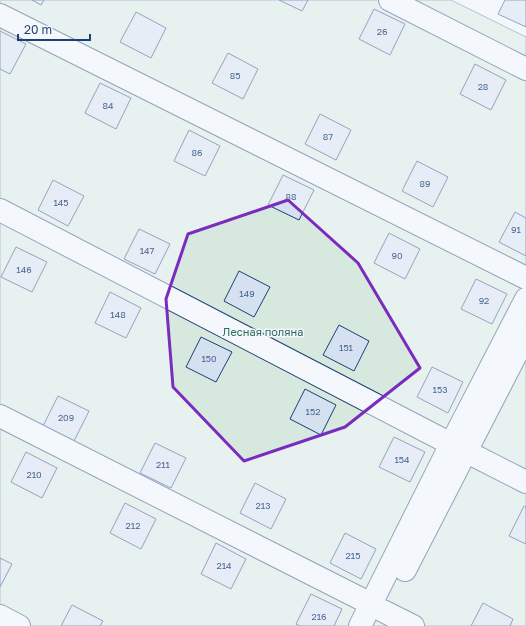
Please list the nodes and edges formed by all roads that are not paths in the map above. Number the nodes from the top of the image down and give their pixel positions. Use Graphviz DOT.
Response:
graph roads {
  1 [pos="390,0"];
  2 [pos="0,15"];
  3 [pos="526,69"];
  4 [pos="0,210"];
  5 [pos="526,278"];
  6 [pos="526,299"];
  7 [pos="526,336"];
  8 [pos="0,416"];
  9 [pos="459,448"];
  10 [pos="526,482"];
  11 [pos="377,614"];
  12 [pos="0,616"];
  13 [pos="19,626"];
  14 [pos="360,626"];
  15 [pos="413,626"];
  1 -- 3 [label="street"];
  2 -- 5 [label="street"];
  4 -- 9 [label="street"];
  6 -- 9 [label="street"];
  7 -- 9 [label="street"];
  8 -- 11 [label="street"];
  9 -- 10 [label="street"];
  9 -- 11 [label="street"];
  11 -- 14 [label="street"];
  11 -- 15 [label="street"];
  12 -- 13 [label="street"];
}
